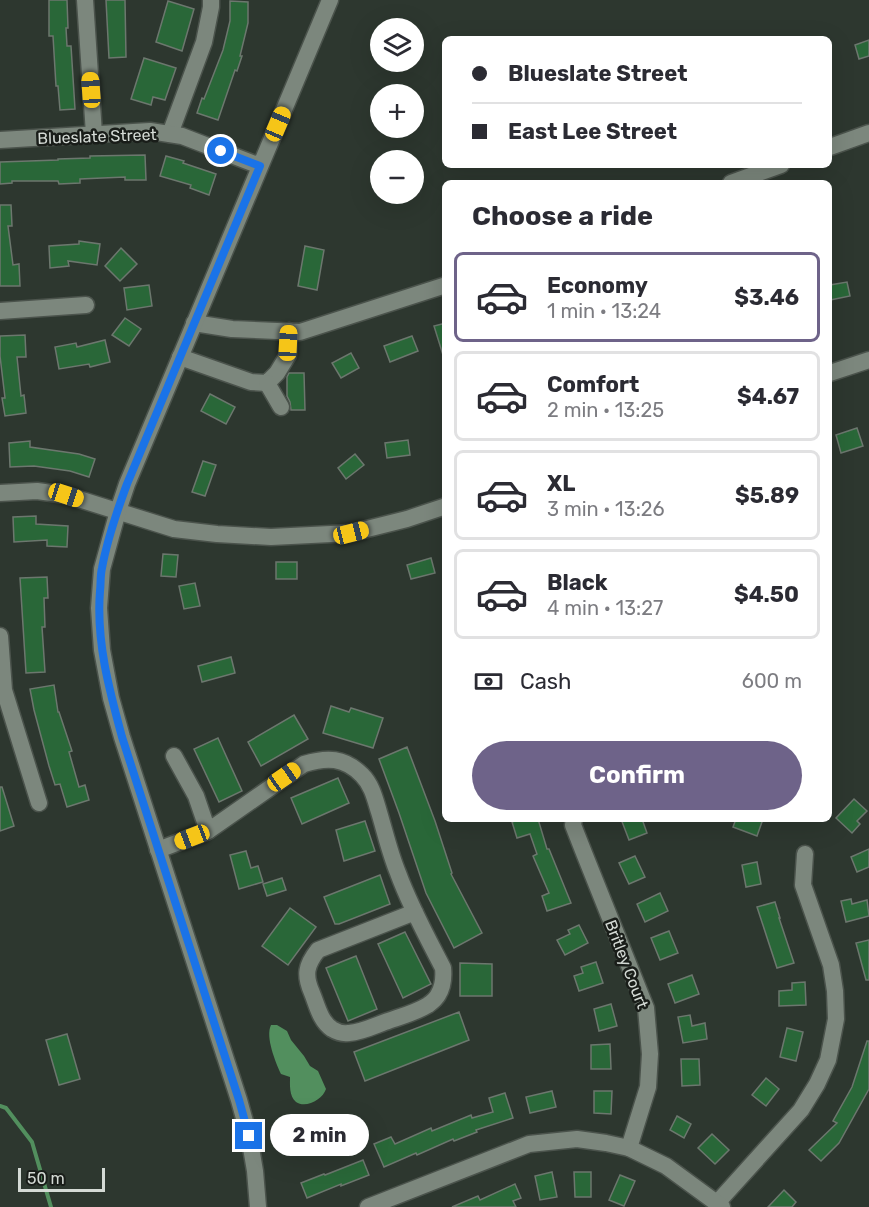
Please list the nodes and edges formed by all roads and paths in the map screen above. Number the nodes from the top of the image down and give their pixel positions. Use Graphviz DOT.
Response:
graph roads {
  1 [pos="85,0"];
  2 [pos="210,0"];
  3 [pos="330,0"];
  4 [pos="869,133"];
  5 [pos="94,134"];
  6 [pos="170,134"];
  7 [pos="0,140"];
  8 [pos="832,146"];
  9 [pos="260,166"];
  10 [pos="773,168"];
  11 [pos="739,180"];
  12 [pos="442,286"];
  13 [pos="86,305"];
  14 [pos="0,311"];
  15 [pos="194,323"];
  16 [pos="289,331"];
  17 [pos="180,357"];
  18 [pos="869,360"];
  19 [pos="832,372"];
  20 [pos="267,383"];
  21 [pos="281,407"];
  22 [pos="0,494"];
  23 [pos="442,507"];
  24 [pos="117,511"];
  25 [pos="0,636"];
  26 [pos="174,756"];
  27 [pos="39,803"];
  28 [pos="574,822"];
  29 [pos="208,831"];
  30 [pos="158,850"];
  31 [pos="805,854"];
  32 [pos="415,912"];
  33 [pos="629,1148"];
  34 [pos="720,1205"];
  35 [pos="258,1207"];
  36 [pos="368,1207"];
  1 -- 5 [label="street"];
  2 -- 6 [label="street"];
  3 -- 9 [label="street"];
  4 -- 8 [label="street"];
  5 -- 6 [label="street, Blueslate Street"];
  5 -- 7 [label="street, Blueslate Street"];
  6 -- 9 [label="street, Blueslate Street"];
  9 -- 15 [label="street"];
  10 -- 11 [label="street"];
  12 -- 16 [label="street"];
  13 -- 14 [label="street"];
  15 -- 16 [label="street"];
  15 -- 17 [label="street"];
  16 -- 20 [label="street"];
  17 -- 20 [label="street"];
  17 -- 24 [label="street"];
  18 -- 19 [label="street"];
  20 -- 21 [label="street"];
  22 -- 24 [label="street"];
  23 -- 24 [label="street"];
  24 -- 30 [label="street"];
  25 -- 27 [label="street"];
  26 -- 29 [label="street"];
  28 -- 33 [label="street, Britley Court"];
  29 -- 30 [label="street"];
  29 -- 32 [label="street"];
  30 -- 35 [label="street"];
  31 -- 34 [label="street"];
  32 -- 32 [label="street"];
  33 -- 34 [label="street"];
  33 -- 36 [label="street"];
}
